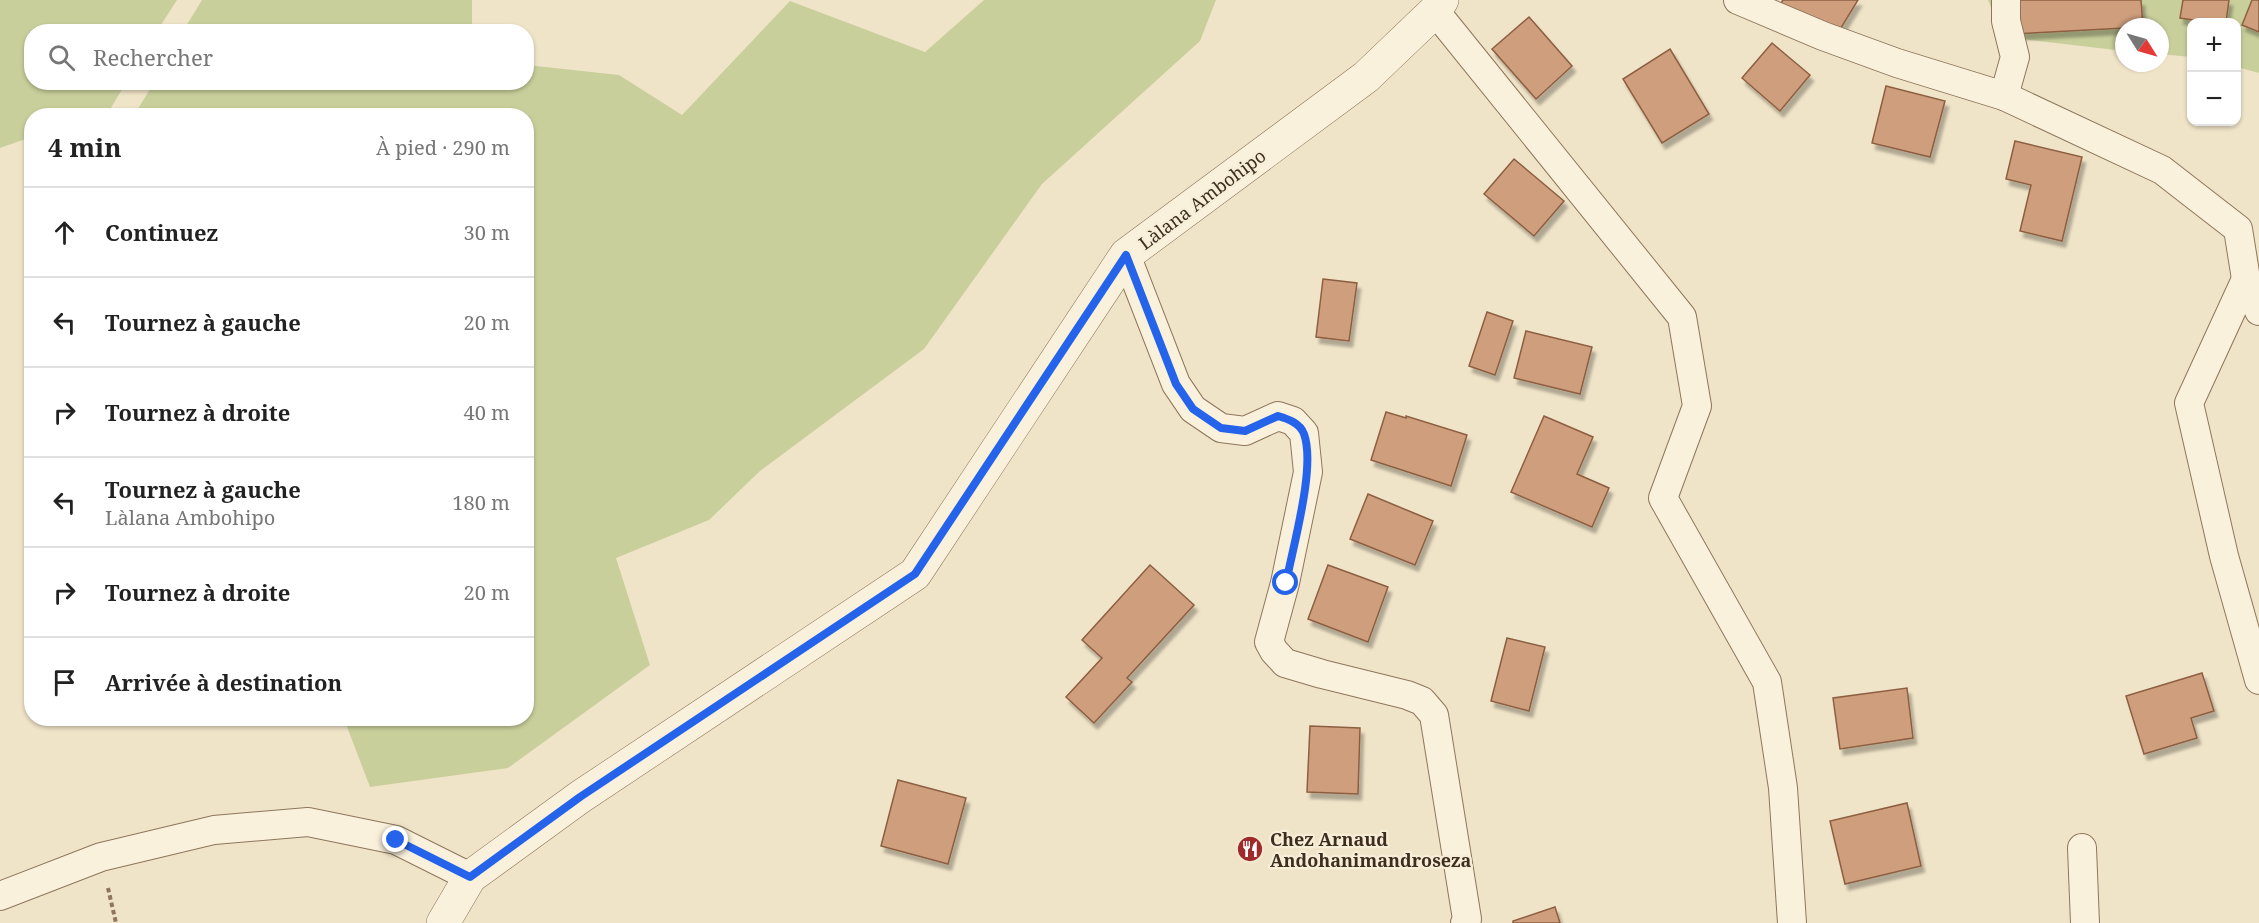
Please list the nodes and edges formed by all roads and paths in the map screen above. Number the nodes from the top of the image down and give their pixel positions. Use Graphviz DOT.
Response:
graph roads {
  1 [pos="1738,0"];
  2 [pos="2006,0"];
  3 [pos="1438,6"];
  4 [pos="2004,96"];
  5 [pos="1126,255"];
  6 [pos="2246,279"];
  7 [pos="2259,311"];
  8 [pos="2259,680"];
  9 [pos="2082,848"];
  10 [pos="470,877"];
  11 [pos="0,896"];
  12 [pos="443,923"];
  13 [pos="1465,923"];
  14 [pos="1792,923"];
  15 [pos="2085,923"];
  1 -- 4 [label="street"];
  2 -- 4 [label="street"];
  3 -- 5 [label="street, Làlana Ambohipo"];
  3 -- 14 [label="street"];
  4 -- 6 [label="street"];
  5 -- 10 [label="street, Làlana Ambohipo"];
  5 -- 13 [label="street"];
  6 -- 7 [label="street"];
  6 -- 8 [label="street"];
  9 -- 15 [label="street"];
  10 -- 11 [label="street"];
  10 -- 12 [label="street, Làlana Ambohipo"];
}
